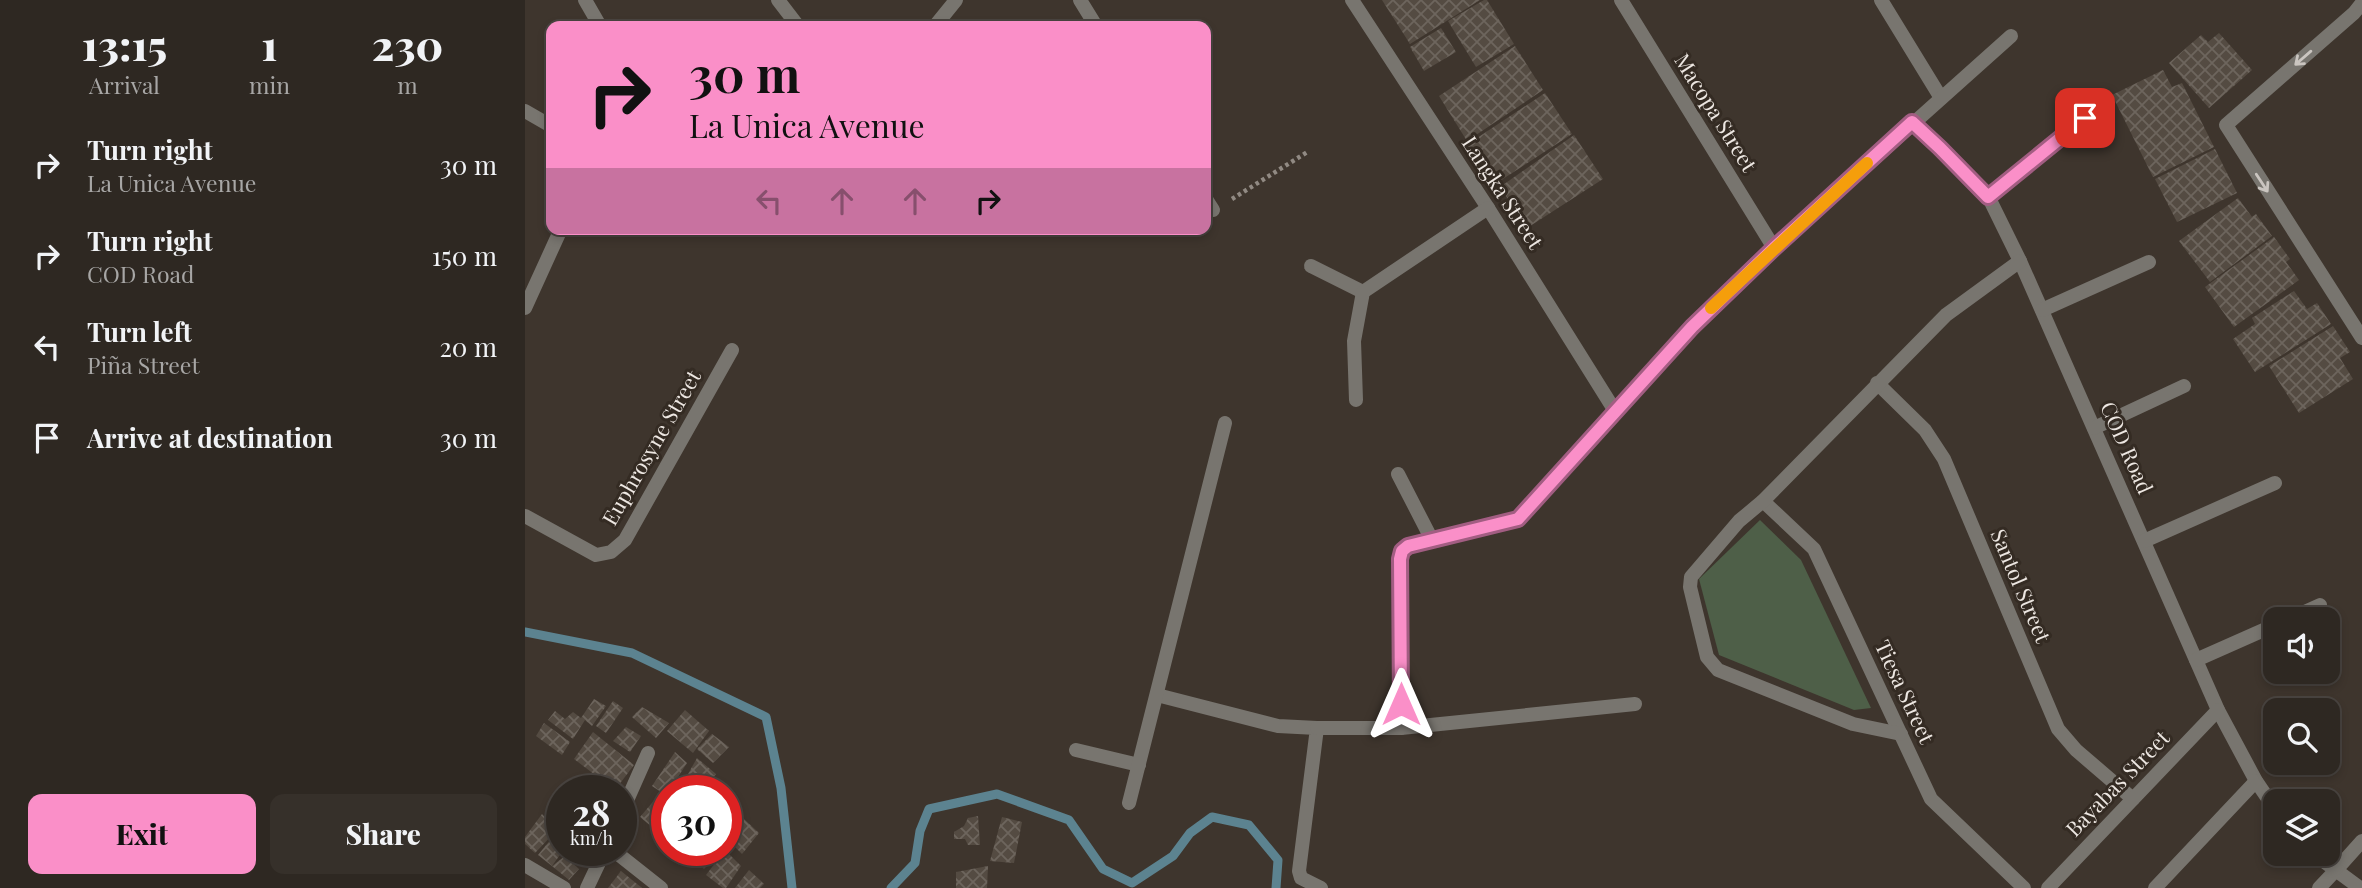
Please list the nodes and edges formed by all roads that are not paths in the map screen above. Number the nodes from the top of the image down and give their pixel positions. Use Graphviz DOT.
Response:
graph roads {
  1 [pos="585,0"];
  2 [pos="778,0"];
  3 [pos="956,0"];
  4 [pos="1080,0"];
  5 [pos="1352,0"];
  6 [pos="1621,0"];
  7 [pos="1881,0"];
  8 [pos="2359,12"];
  9 [pos="597,21"];
  10 [pos="794,21"];
  11 [pos="939,21"];
  12 [pos="1093,21"];
  13 [pos="2011,36"];
  14 [pos="1941,98"];
  15 [pos="525,111"];
  16 [pos="2085,118"];
  17 [pos="1912,122"];
  18 [pos="546,124"];
  19 [pos="1988,197"];
  20 [pos="1488,208"];
  21 [pos="558,235"];
  22 [pos="1774,248"];
  23 [pos="2020,261"];
  24 [pos="2149,262"];
  25 [pos="1311,266"];
  26 [pos="1363,292"];
  27 [pos="525,308"];
  28 [pos="2042,310"];
  29 [pos="2362,338"];
  30 [pos="732,350"];
  31 [pos="1877,383"];
  32 [pos="2184,386"];
  33 [pos="1356,400"];
  34 [pos="1615,411"];
  35 [pos="1225,423"];
  36 [pos="2094,428"];
  37 [pos="1398,474"];
  38 [pos="2275,483"];
  39 [pos="1763,501"];
  40 [pos="525,516"];
  41 [pos="1432,540"];
  42 [pos="2144,541"];
  43 [pos="2320,605"];
  44 [pos="2316,607"];
  45 [pos="2263,630"];
  46 [pos="2196,660"];
  47 [pos="1157,695"];
  48 [pos="1635,704"];
  49 [pos="2218,710"];
  50 [pos="1317,728"];
  51 [pos="1401,728"];
  52 [pos="1901,734"];
  53 [pos="1076,750"];
  54 [pos="648,753"];
  55 [pos="1139,765"];
  56 [pos="637,778"];
  57 [pos="2256,781"];
  58 [pos="2263,791"];
  59 [pos="2133,799"];
  60 [pos="1129,803"];
  61 [pos="2362,841"];
  62 [pos="525,865"];
  63 [pos="597,866"];
  64 [pos="633,866"];
  65 [pos="2330,866"];
  66 [pos="2336,870"];
  67 [pos="564,888"];
  68 [pos="587,888"];
  69 [pos="661,888"];
  70 [pos="1321,888"];
  71 [pos="2024,888"];
  72 [pos="2047,888"];
  73 [pos="2155,888"];
  74 [pos="2319,888"];
  75 [pos="2360,888"];
  1 -- 9 [label="street"];
  2 -- 10 [label="street"];
  3 -- 11 [label="street"];
  4 -- 12 [label="street"];
  5 -- 20 [label="street, Langka Street"];
  6 -- 22 [label="street, Macopa Street"];
  7 -- 14 [label="street"];
  8 -- 29 [label="street, one-way"];
  13 -- 14 [label="street"];
  14 -- 17 [label="street"];
  15 -- 18 [label="street"];
  16 -- 19 [label="street"];
  17 -- 19 [label="street, COD Road"];
  17 -- 22 [label="street"];
  19 -- 23 [label="street, COD Road"];
  20 -- 26 [label="street"];
  20 -- 34 [label="street, Langka Street"];
  21 -- 27 [label="street"];
  22 -- 34 [label="street"];
  23 -- 28 [label="street, COD Road"];
  23 -- 31 [label="street"];
  24 -- 28 [label="street"];
  25 -- 26 [label="street"];
  26 -- 33 [label="street"];
  28 -- 36 [label="street, COD Road"];
  30 -- 40 [label="street, Euphrosyne Street"];
  31 -- 39 [label="street"];
  31 -- 59 [label="street, Santol Street"];
  32 -- 36 [label="street"];
  34 -- 41 [label="street"];
  35 -- 47 [label="street"];
  36 -- 42 [label="street, COD Road"];
  37 -- 41 [label="street"];
  38 -- 42 [label="street"];
  39 -- 52 [label="street, Tiesa Street"];
  39 -- 52 [label="street"];
  41 -- 51 [label="street"];
  42 -- 46 [label="street, COD Road"];
  43 -- 44 [label="street"];
  45 -- 46 [label="street"];
  46 -- 49 [label="street, COD Road"];
  47 -- 50 [label="street"];
  47 -- 55 [label="street"];
  48 -- 51 [label="street"];
  49 -- 57 [label="street, COD Road"];
  49 -- 59 [label="street, Bayabas Street"];
  50 -- 51 [label="street"];
  50 -- 70 [label="street"];
  52 -- 71 [label="street, Tiesa Street"];
  53 -- 55 [label="street"];
  54 -- 56 [label="street"];
  55 -- 60 [label="street"];
  57 -- 58 [label="street, COD Road"];
  57 -- 73 [label="street"];
  59 -- 72 [label="street, Bayabas Street"];
  61 -- 66 [label="street"];
  62 -- 67 [label="street"];
  63 -- 68 [label="street"];
  64 -- 69 [label="street"];
  65 -- 66 [label="street"];
  66 -- 74 [label="street"];
  66 -- 75 [label="street"];
}
